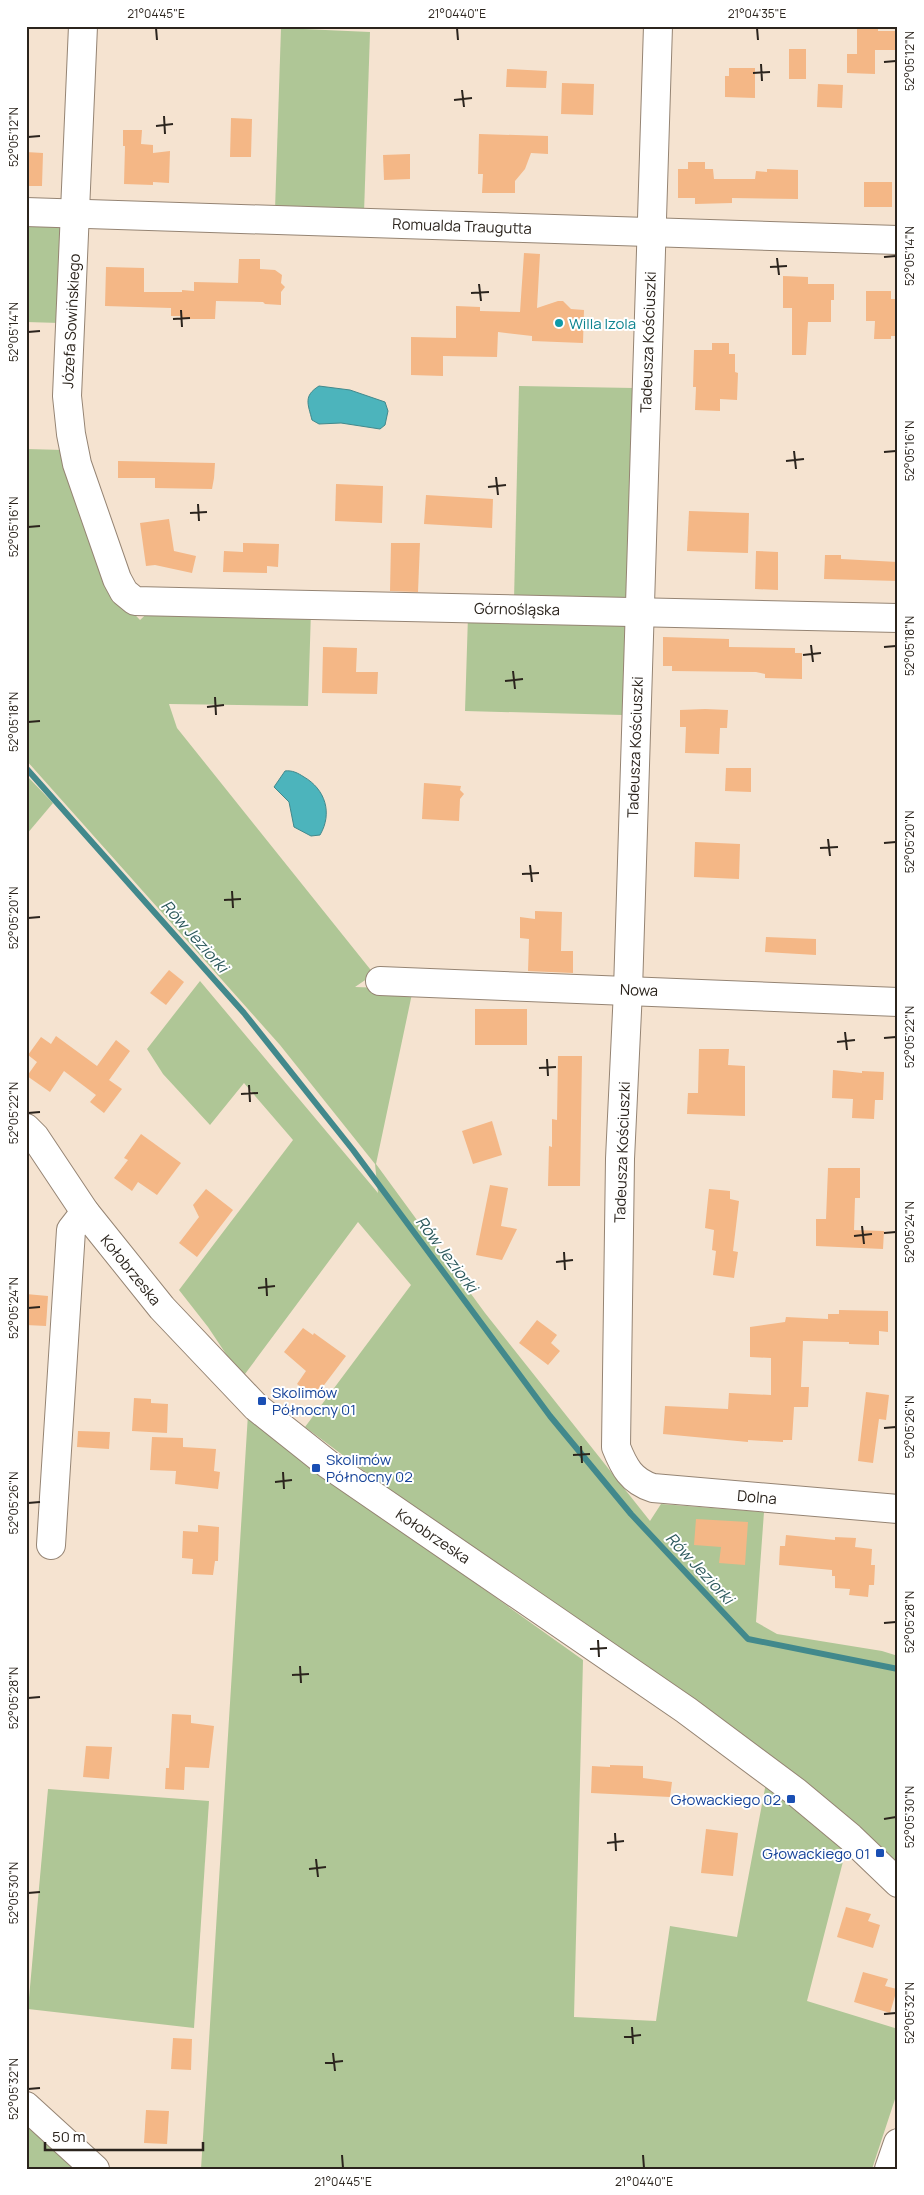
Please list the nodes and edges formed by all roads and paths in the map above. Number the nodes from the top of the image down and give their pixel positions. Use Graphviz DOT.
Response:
graph roads {
  1 [pos="82,26"];
  2 [pos="658,26"];
  3 [pos="26,212"];
  4 [pos="76,214"];
  5 [pos="652,232"];
  6 [pos="898,240"];
  7 [pos="135,601"];
  8 [pos="640,612"];
  9 [pos="898,618"];
  10 [pos="380,981"];
  11 [pos="628,990"];
  12 [pos="898,1002"];
  13 [pos="26,1128"];
  14 [pos="85,1212"];
  15 [pos="624,1467"];
  16 [pos="898,1509"];
  17 [pos="51,1545"];
  18 [pos="898,1883"];
  19 [pos="26,2106"];
  20 [pos="898,2143"];
  21 [pos="95,2169"];
  22 [pos="889,2169"];
  1 -- 4 [label="street, Józefa Sowińskiego"];
  2 -- 5 [label="street, Tadeusza Kościuszki"];
  3 -- 4 [label="street, Romualda Traugutta"];
  4 -- 5 [label="street, Romualda Traugutta"];
  4 -- 7 [label="street, Józefa Sowińskiego"];
  5 -- 6 [label="street, Romualda Traugutta"];
  5 -- 8 [label="street, Tadeusza Kościuszki"];
  7 -- 8 [label="street, Górnośląska"];
  8 -- 9 [label="street, Górnośląska"];
  8 -- 11 [label="street, Tadeusza Kościuszki"];
  10 -- 11 [label="street, Nowa"];
  11 -- 12 [label="street, Nowa"];
  11 -- 15 [label="street, Tadeusza Kościuszki"];
  13 -- 14 [label="street, Kołobrzeska"];
  14 -- 17 [label="street"];
  14 -- 18 [label="street, Kołobrzeska"];
  15 -- 16 [label="street, Dolna"];
  19 -- 21 [label="street"];
  20 -- 22 [label="street"];
}
